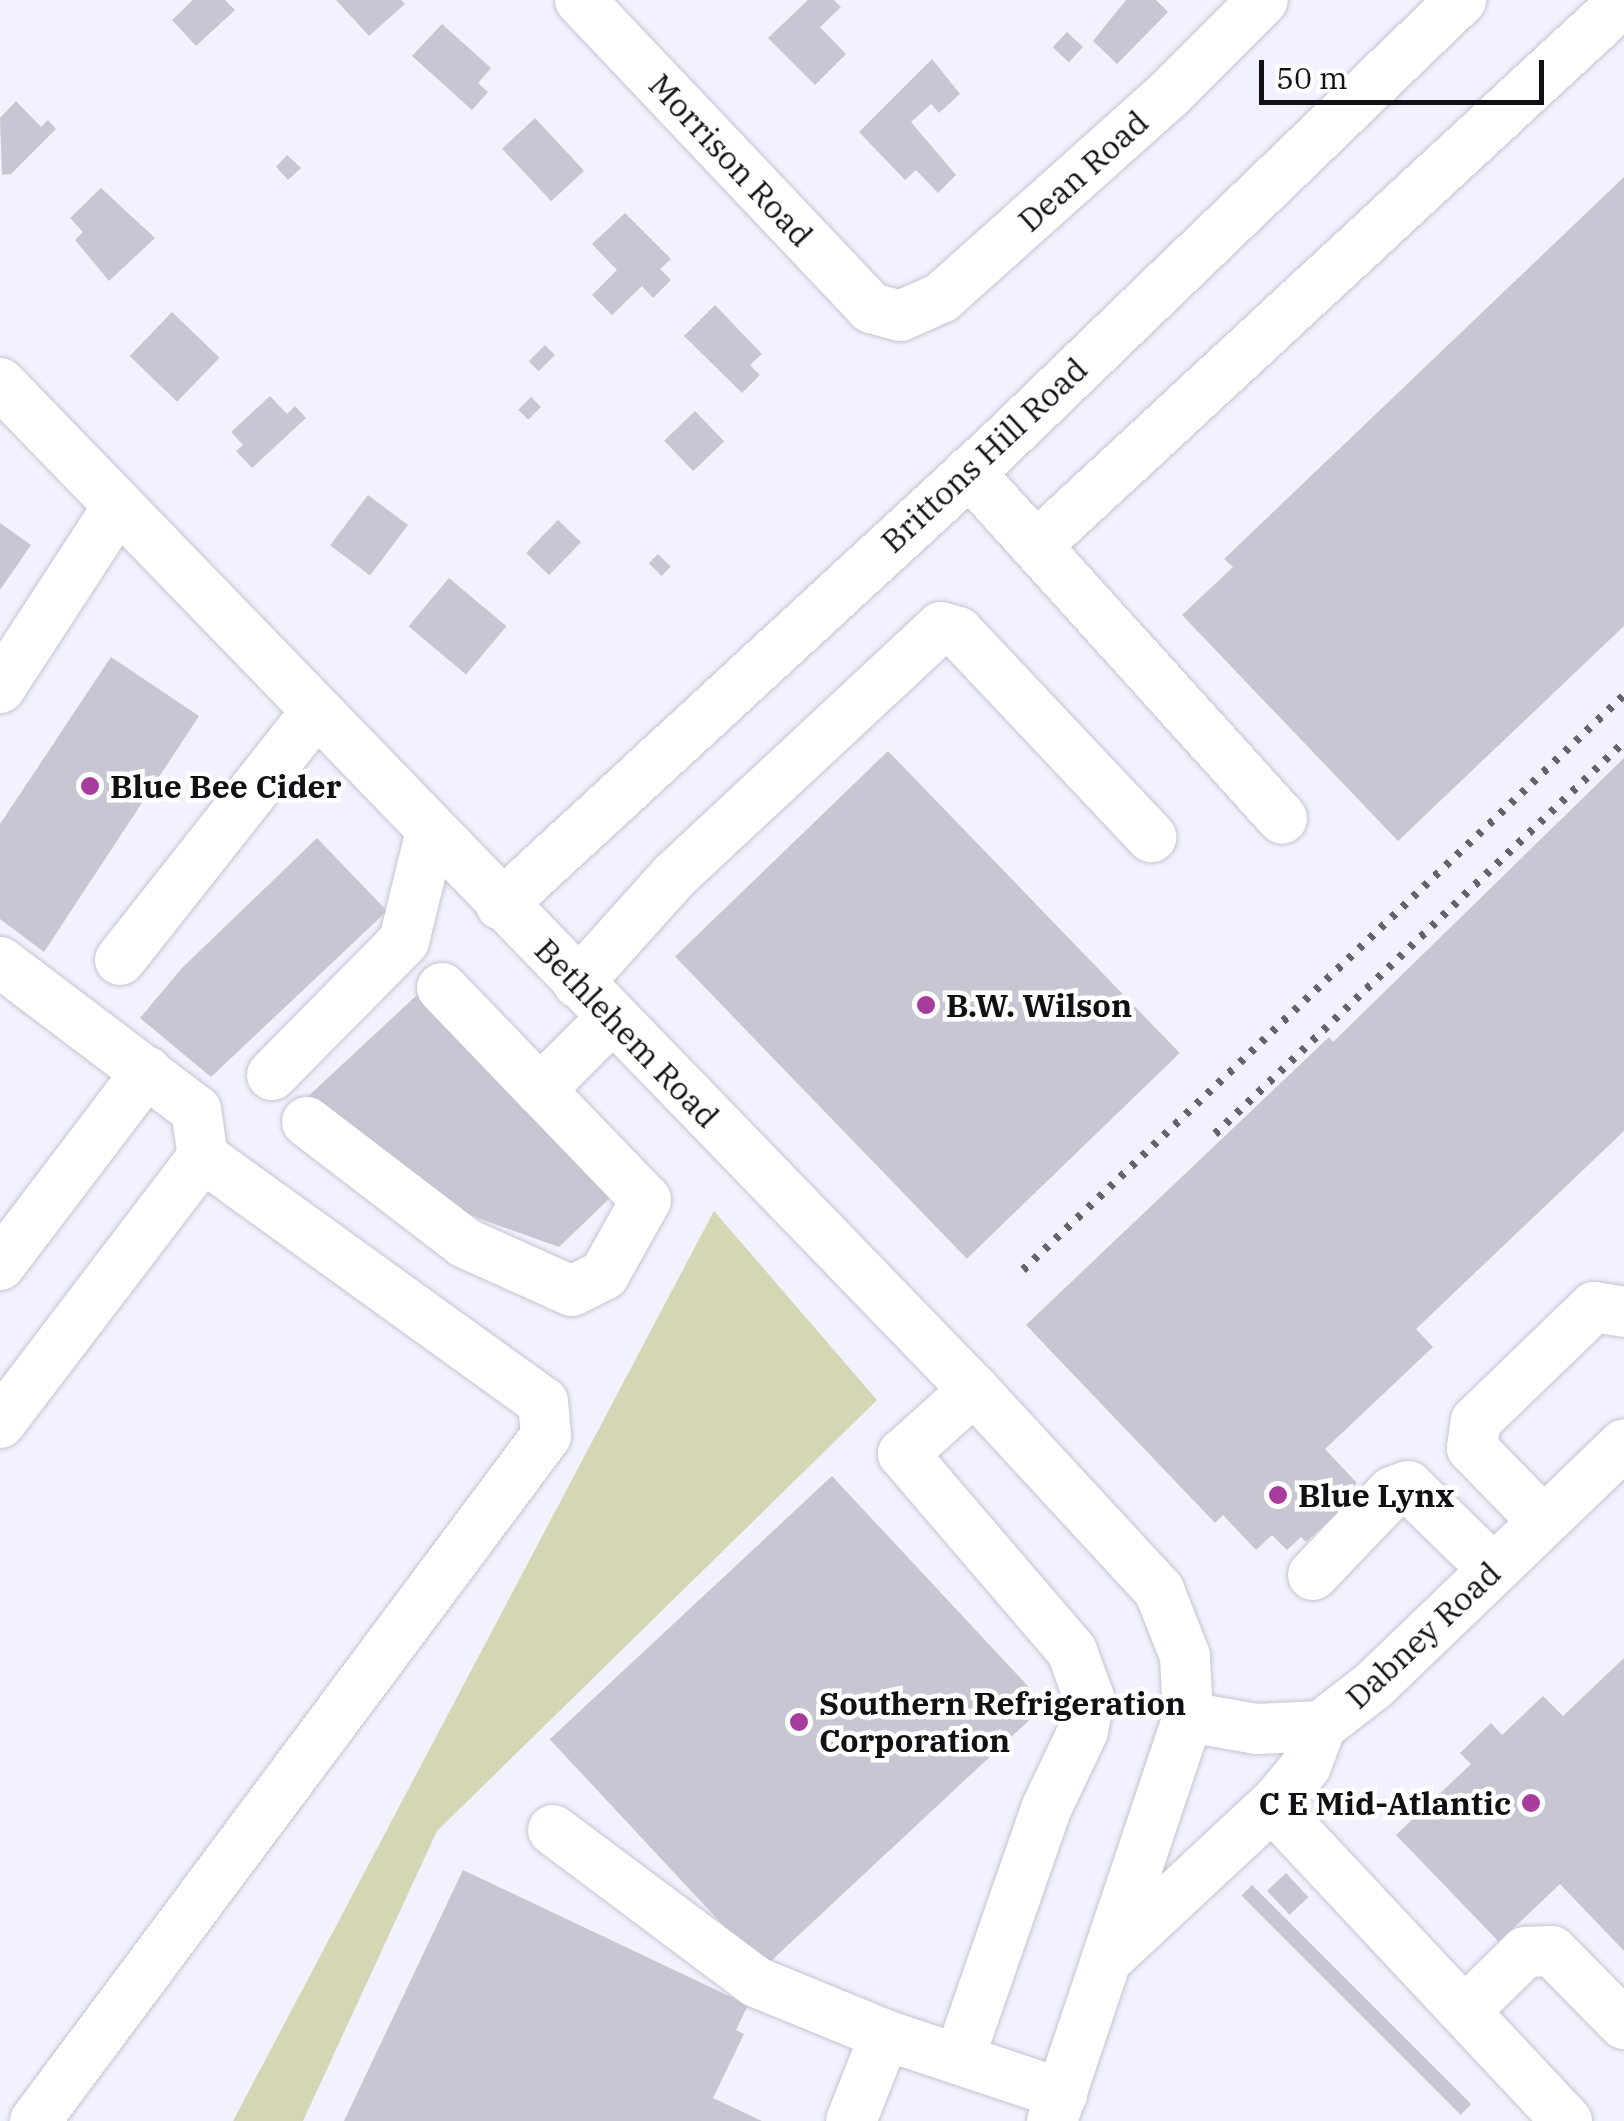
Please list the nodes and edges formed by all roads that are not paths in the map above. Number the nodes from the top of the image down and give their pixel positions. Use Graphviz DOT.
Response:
graph roads {
  1 [pos="580,0"];
  2 [pos="1264,0"];
  3 [pos="1462,0"];
  4 [pos="1624,1"];
  5 [pos="886,314"];
  6 [pos="0,383"];
  7 [pos="969,472"];
  8 [pos="118,506"];
  9 [pos="1036,546"];
  10 [pos="0,688"];
  11 [pos="316,712"];
  12 [pos="1282,818"];
  13 [pos="430,831"];
  14 [pos="1151,836"];
  15 [pos="502,905"];
  16 [pos="120,960"];
  17 [pos="0,962"];
  18 [pos="442,988"];
  19 [pos="595,1001"];
  20 [pos="147,1071"];
  21 [pos="272,1075"];
  22 [pos="540,1090"];
  23 [pos="307,1122"];
  24 [pos="203,1157"];
  25 [pos="0,1264"];
  26 [pos="1624,1312"];
  27 [pos="974,1390"];
  28 [pos="0,1424"];
  29 [pos="1624,1444"];
  30 [pos="1543,1521"];
  31 [pos="1494,1568"];
  32 [pos="1313,1575"];
  33 [pos="1188,1716"];
  34 [pos="1322,1726"];
  35 [pos="1272,1806"];
  36 [pos="553,1830"];
  37 [pos="1110,1957"];
  38 [pos="1465,2012"];
  39 [pos="1624,2024"];
  40 [pos="885,2036"];
  41 [pos="960,2060"];
  42 [pos="1057,2107"];
  43 [pos="35,2121"];
  44 [pos="850,2121"];
  45 [pos="1568,2121"];
  1 -- 5 [label="street, Morrison Road"];
  2 -- 5 [label="street, Dean Road"];
  3 -- 7 [label="street, Brittons Hill Road"];
  4 -- 9 [label="street"];
  6 -- 8 [label="street, Bethlehem Road"];
  7 -- 9 [label="street"];
  7 -- 15 [label="street, Brittons Hill Road"];
  8 -- 10 [label="street"];
  8 -- 11 [label="street, Bethlehem Road"];
  9 -- 12 [label="street"];
  11 -- 13 [label="street, Bethlehem Road"];
  11 -- 16 [label="street"];
  13 -- 15 [label="street, Bethlehem Road"];
  13 -- 21 [label="street"];
  14 -- 19 [label="street"];
  15 -- 19 [label="street, Bethlehem Road"];
  17 -- 20 [label="street"];
  18 -- 22 [label="street"];
  19 -- 22 [label="street"];
  19 -- 27 [label="street, Bethlehem Road"];
  20 -- 24 [label="street"];
  20 -- 25 [label="street"];
  22 -- 23 [label="street"];
  24 -- 28 [label="street"];
  24 -- 43 [label="street"];
  26 -- 30 [label="street"];
  27 -- 33 [label="street, Bethlehem Road"];
  27 -- 41 [label="street"];
  29 -- 30 [label="street, Dabney Road"];
  30 -- 31 [label="street, Dabney Road"];
  31 -- 32 [label="street"];
  31 -- 34 [label="street, Dabney Road"];
  33 -- 34 [label="street, Dabney Road"];
  33 -- 37 [label="street"];
  34 -- 35 [label="street"];
  35 -- 37 [label="street"];
  35 -- 38 [label="street"];
  36 -- 40 [label="street"];
  37 -- 42 [label="street"];
  38 -- 39 [label="street"];
  38 -- 45 [label="street"];
  40 -- 41 [label="street"];
  40 -- 44 [label="street"];
  41 -- 42 [label="street"];
}
